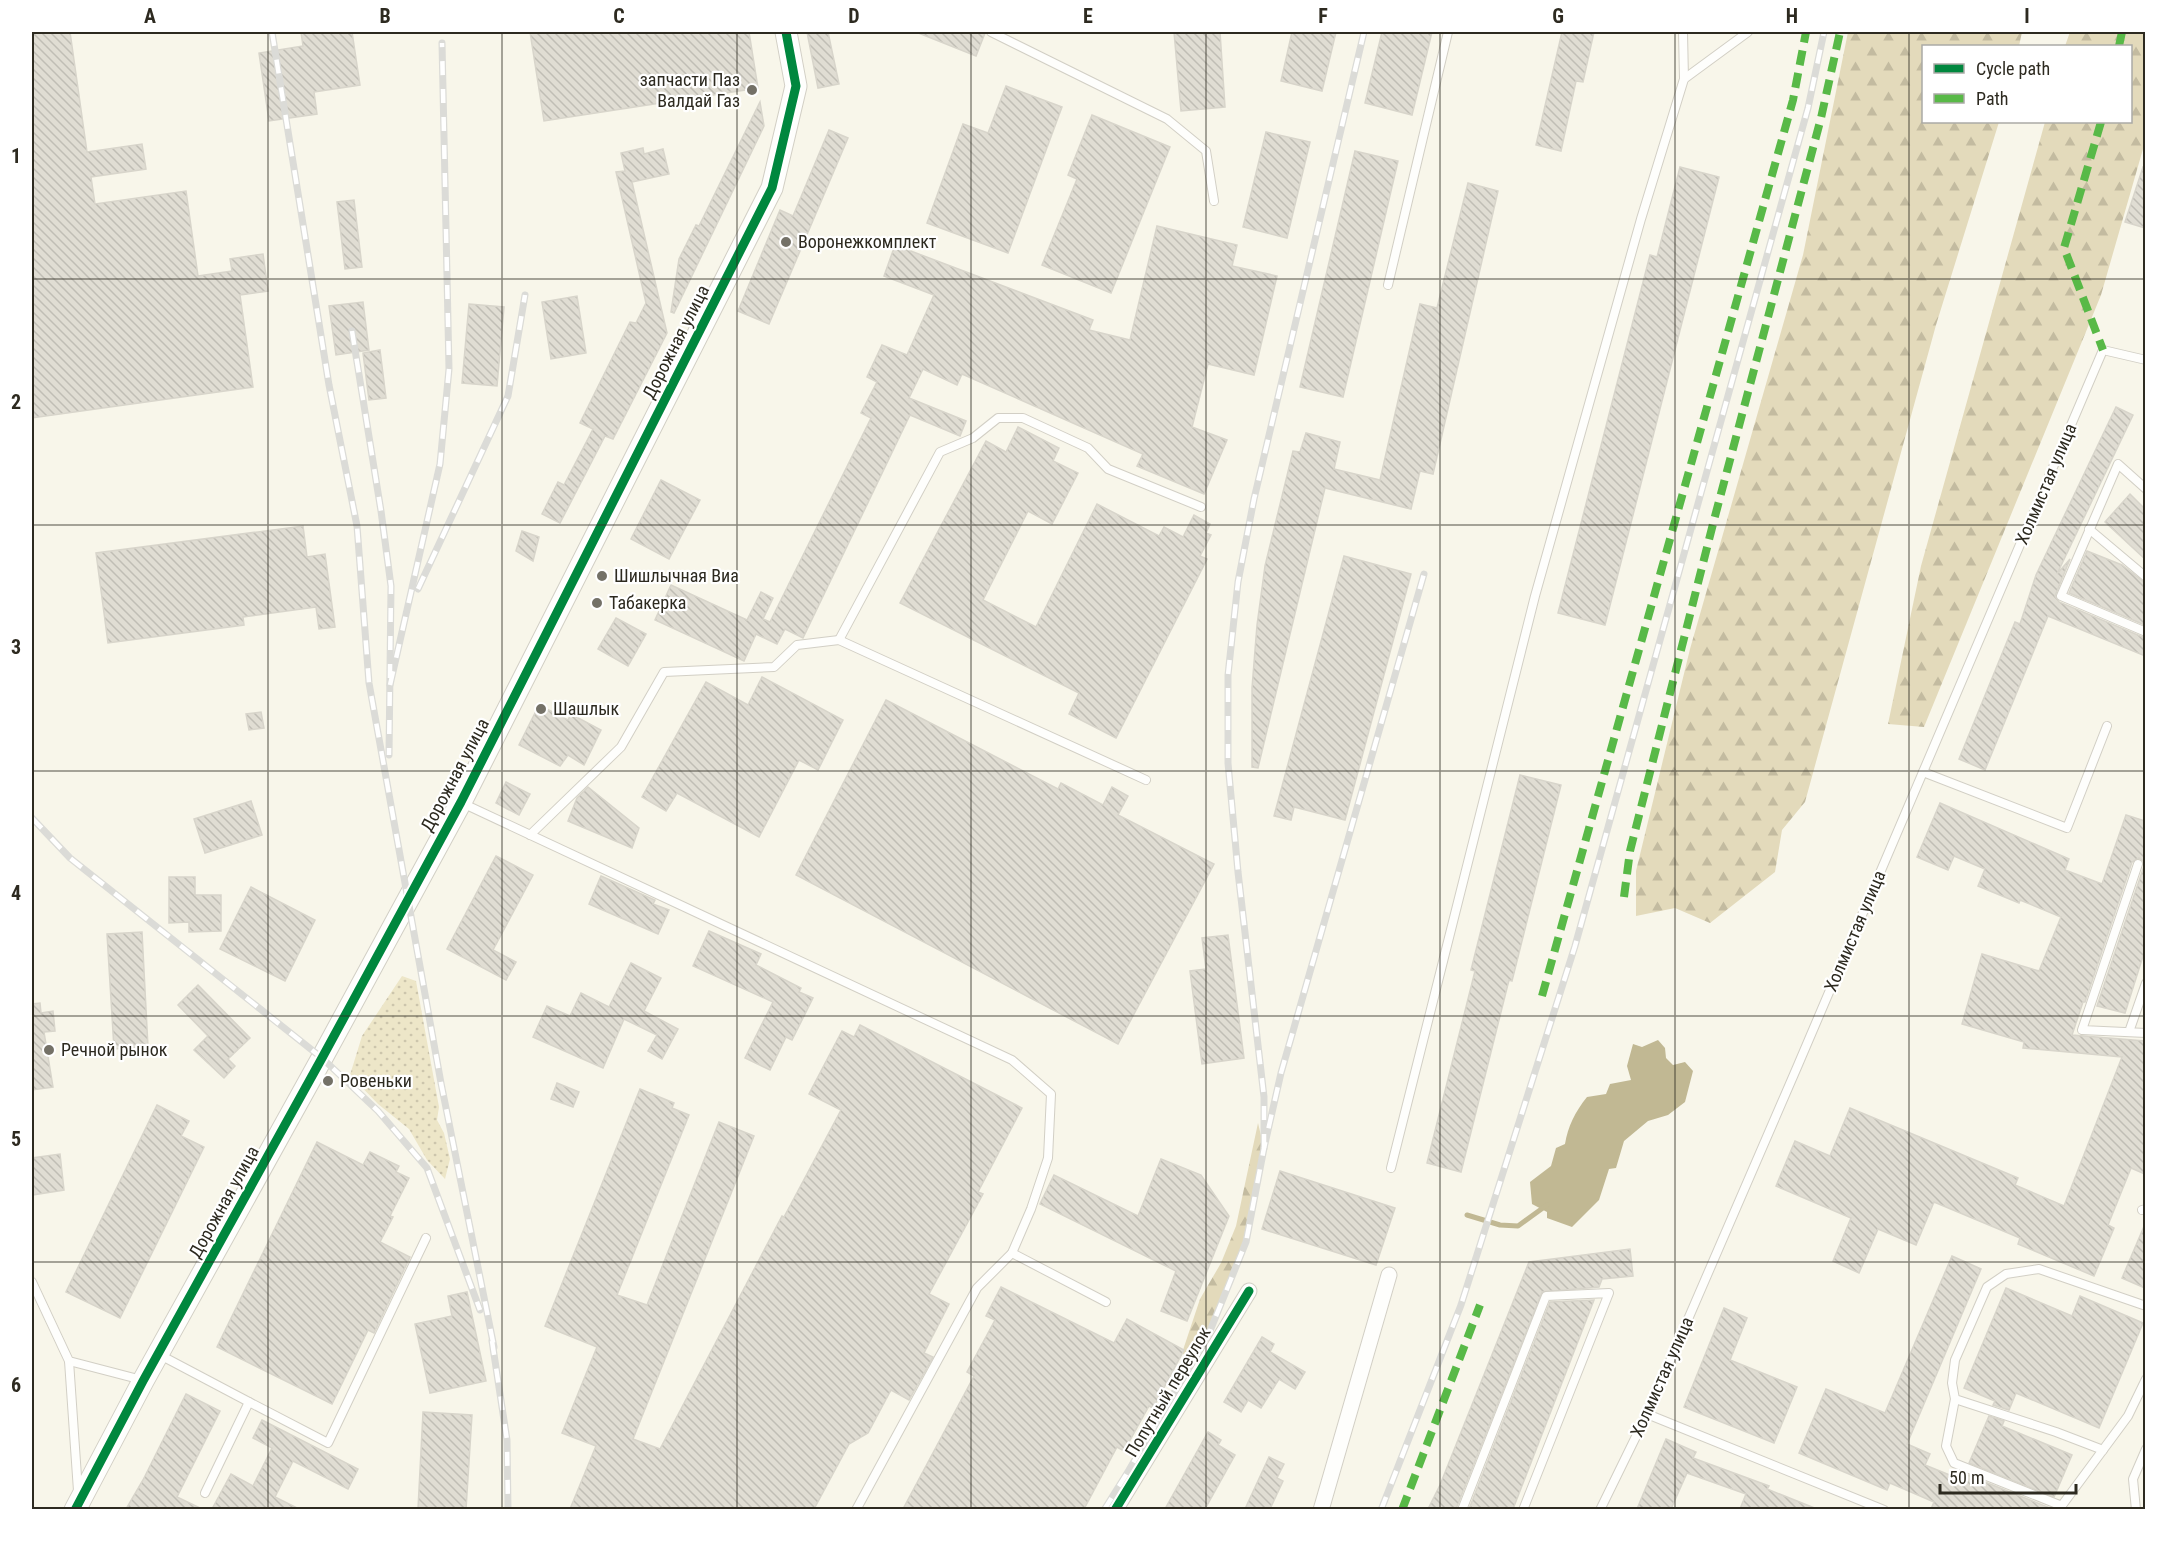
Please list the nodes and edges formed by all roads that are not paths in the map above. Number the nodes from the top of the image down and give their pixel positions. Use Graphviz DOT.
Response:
graph roads {
  1 [pos="786,32"];
  2 [pos="991,32"];
  3 [pos="1448,32"];
  4 [pos="1683,32"];
  5 [pos="1748,32"];
  6 [pos="1684,79"];
  7 [pos="1214,201"];
  8 [pos="1388,285"];
  9 [pos="2145,360"];
  10 [pos="2145,489"];
  11 [pos="1201,507"];
  12 [pos="2089,529"];
  13 [pos="2145,577"];
  14 [pos="2145,632"];
  15 [pos="839,640"];
  16 [pos="2107,726"];
  17 [pos="1923,772"];
  18 [pos="1146,780"];
  19 [pos="461,802"];
  20 [pos="530,835"];
  21 [pos="2138,864"];
  22 [pos="2145,984"];
  23 [pos="2129,1032"];
  24 [pos="2145,1033"];
  25 [pos="1391,1168"];
  26 [pos="426,1238"];
  27 [pos="1011,1253"];
  28 [pos="1389,1275"];
  29 [pos="32,1282"];
  30 [pos="1249,1291"];
  31 [pos="1106,1302"];
  32 [pos="2145,1306"];
  33 [pos="158,1354"];
  34 [pos="69,1361"];
  35 [pos="2145,1379"];
  36 [pos="143,1381"];
  37 [pos="1955,1399"];
  38 [pos="249,1402"];
  39 [pos="1647,1414"];
  40 [pos="2145,1449"];
  41 [pos="2103,1450"];
  42 [pos="205,1493"];
  43 [pos="77,1507"];
  44 [pos="2061,1508"];
  45 [pos="856,1509"];
  46 [pos="1115,1509"];
  47 [pos="1321,1509"];
  48 [pos="1462,1509"];
  49 [pos="1523,1509"];
  50 [pos="1600,1509"];
  51 [pos="1884,1509"];
  52 [pos="2136,1509"];
  1 -- 19 [label="street, Дорожная улица"];
  2 -- 7 [label="lane"];
  3 -- 8 [label="lane"];
  4 -- 6 [label="lane"];
  5 -- 6 [label="lane"];
  6 -- 25 [label="lane"];
  9 -- 17 [label="lane, Холмистая улица"];
  10 -- 12 [label="lane"];
  11 -- 15 [label="lane"];
  12 -- 13 [label="lane"];
  12 -- 14 [label="lane"];
  15 -- 18 [label="lane"];
  15 -- 20 [label="lane"];
  16 -- 17 [label="lane"];
  17 -- 39 [label="lane, Холмистая улица"];
  19 -- 20 [label="lane"];
  19 -- 33 [label="street, Дорожная улица"];
  20 -- 27 [label="lane"];
  21 -- 23 [label="lane"];
  22 -- 23 [label="lane"];
  23 -- 24 [label="lane"];
  26 -- 38 [label="lane"];
  27 -- 31 [label="lane"];
  27 -- 45 [label="lane"];
  28 -- 47 [label="street"];
  29 -- 34 [label="lane"];
  30 -- 46 [label="street, Попутный переулок"];
  32 -- 37 [label="lane"];
  33 -- 36 [label="street, Дорожная улица"];
  33 -- 38 [label="lane"];
  34 -- 36 [label="lane"];
  34 -- 43 [label="lane"];
  35 -- 41 [label="lane"];
  36 -- 43 [label="street, Дорожная улица"];
  37 -- 41 [label="lane"];
  37 -- 44 [label="lane"];
  38 -- 42 [label="lane"];
  39 -- 50 [label="lane, Холмистая улица"];
  39 -- 51 [label="lane"];
  40 -- 52 [label="lane"];
  41 -- 44 [label="lane"];
  48 -- 49 [label="lane"];
}
